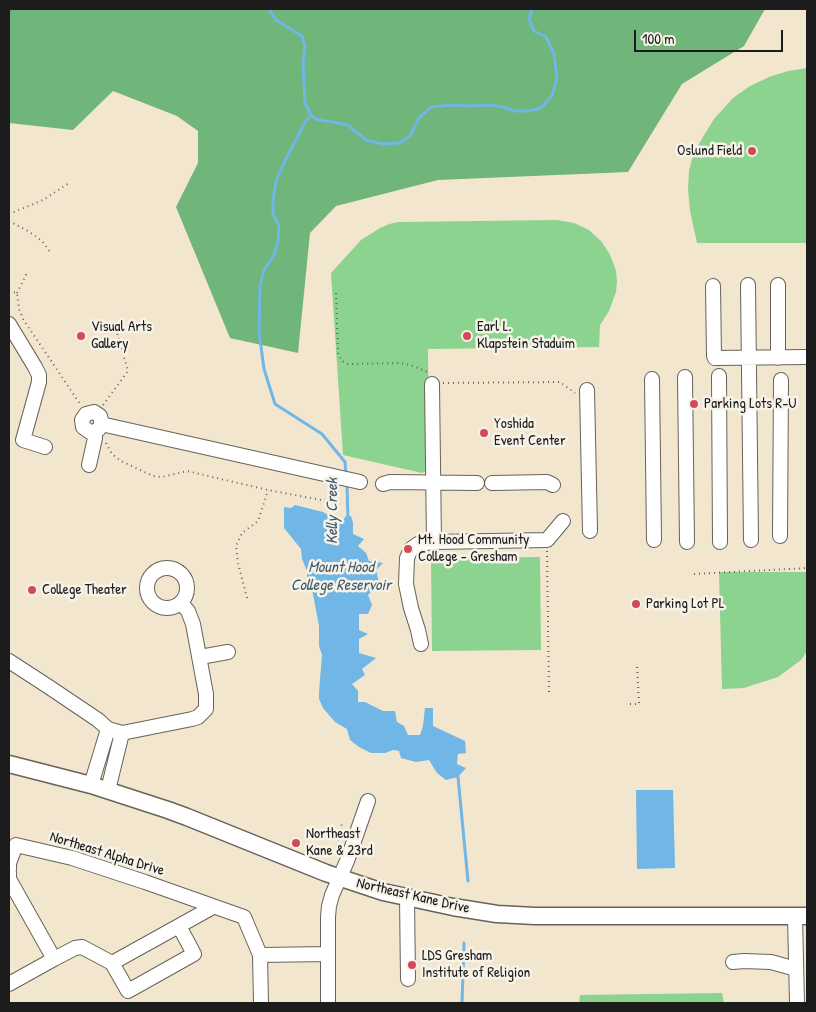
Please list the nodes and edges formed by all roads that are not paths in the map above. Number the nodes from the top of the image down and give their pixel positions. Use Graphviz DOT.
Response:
graph roads {
  1 [pos="748,285"];
  2 [pos="778,285"];
  3 [pos="713,286"];
  4 [pos="9,324"];
  5 [pos="749,358"];
  6 [pos="778,358"];
  7 [pos="807,358"];
  8 [pos="719,376"];
  9 [pos="685,377"];
  10 [pos="652,379"];
  11 [pos="781,380"];
  12 [pos="432,384"];
  13 [pos="581,392"];
  14 [pos="45,447"];
  15 [pos="89,465"];
  16 [pos="360,482"];
  17 [pos="433,483"];
  18 [pos="477,483"];
  19 [pos="492,483"];
  20 [pos="382,484"];
  21 [pos="553,486"];
  22 [pos="563,521"];
  23 [pos="590,531"];
  24 [pos="780,536"];
  25 [pos="654,540"];
  26 [pos="750,540"];
  27 [pos="434,542"];
  28 [pos="687,542"];
  29 [pos="720,542"];
  30 [pos="181,603"];
  31 [pos="421,644"];
  32 [pos="228,652"];
  33 [pos="200,657"];
  34 [pos="9,661"];
  35 [pos="108,730"];
  36 [pos="122,733"];
  37 [pos="9,764"];
  38 [pos="91,785"];
  39 [pos="108,790"];
  40 [pos="368,801"];
  41 [pos="9,872"];
  42 [pos="340,878"];
  43 [pos="407,898"];
  44 [pos="213,907"];
  45 [pos="801,916"];
  46 [pos="179,926"];
  47 [pos="328,954"];
  48 [pos="260,955"];
  49 [pos="54,959"];
  50 [pos="733,962"];
  51 [pos="112,963"];
  52 [pos="796,969"];
  53 [pos="408,979"];
  54 [pos="9,984"];
  55 [pos="261,1003"];
  56 [pos="328,1003"];
  57 [pos="797,1003"];
  1 -- 5 [label="street"];
  2 -- 6 [label="street"];
  3 -- 5 [label="street"];
  4 -- 14 [label="street"];
  5 -- 6 [label="street"];
  5 -- 26 [label="street"];
  6 -- 7 [label="street"];
  8 -- 29 [label="street"];
  9 -- 28 [label="street"];
  10 -- 25 [label="street"];
  11 -- 24 [label="street"];
  12 -- 17 [label="street"];
  13 -- 23 [label="street"];
  15 -- 16 [label="street"];
  17 -- 18 [label="street"];
  17 -- 20 [label="street"];
  17 -- 27 [label="street"];
  19 -- 21 [label="street"];
  22 -- 27 [label="street"];
  27 -- 31 [label="street"];
  30 -- 33 [label="street"];
  32 -- 33 [label="street"];
  33 -- 36 [label="street"];
  34 -- 35 [label="street"];
  35 -- 36 [label="street"];
  35 -- 38 [label="street"];
  36 -- 39 [label="street"];
  37 -- 38 [label="main road, Northeast Kane Drive"];
  38 -- 39 [label="main road, Northeast Kane Drive"];
  39 -- 42 [label="main road, Northeast Kane Drive"];
  40 -- 42 [label="street"];
  41 -- 44 [label="street, Northeast Alpha Drive"];
  41 -- 49 [label="street, Northeast Alpha Drive"];
  42 -- 43 [label="main road, Northeast Kane Drive"];
  42 -- 47 [label="street"];
  43 -- 45 [label="main road, Northeast Kane Drive"];
  43 -- 53 [label="street"];
  44 -- 46 [label="street"];
  44 -- 48 [label="street, Northeast Alpha Drive"];
  45 -- 52 [label="street"];
  46 -- 51 [label="street"];
  46 -- 51 [label="street"];
  47 -- 48 [label="street"];
  47 -- 56 [label="street"];
  48 -- 55 [label="street"];
  49 -- 51 [label="street"];
  49 -- 54 [label="street"];
  50 -- 52 [label="street"];
  52 -- 57 [label="street"];
}
